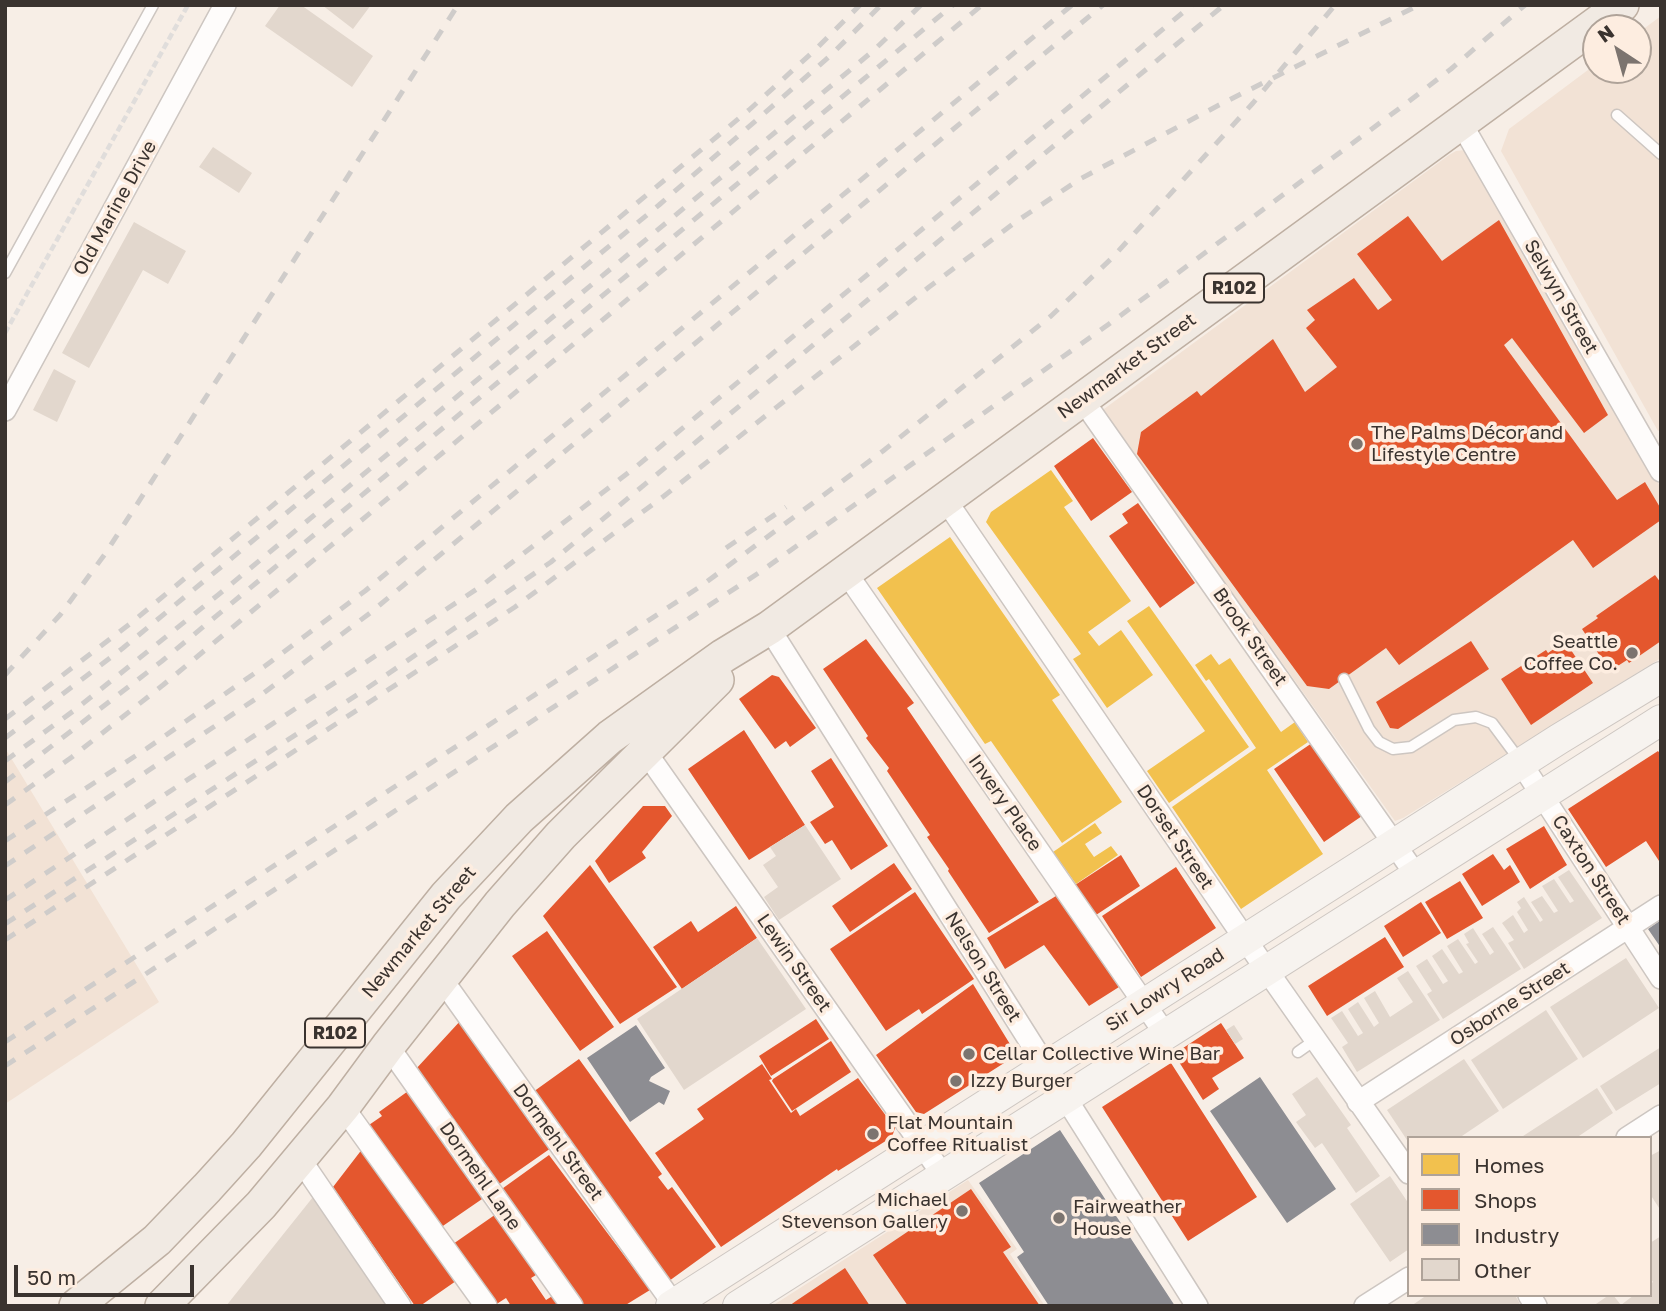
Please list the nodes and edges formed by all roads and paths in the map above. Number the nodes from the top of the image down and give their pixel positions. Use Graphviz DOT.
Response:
graph roads {
  1 [pos="153,5"];
  2 [pos="188,5"];
  3 [pos="225,5"];
  4 [pos="1622,5"];
  5 [pos="1617,115"];
  6 [pos="1461,123"];
  7 [pos="1661,154"];
  8 [pos="5,273"];
  9 [pos="5,333"];
  10 [pos="1082,399"];
  11 [pos="5,411"];
  12 [pos="1661,471"];
  13 [pos="945,499"];
  14 [pos="845,571"];
  15 [pos="769,628"];
  16 [pos="1661,677"];
  17 [pos="1344,678"];
  18 [pos="1661,720"];
  19 [pos="645,751"];
  20 [pos="1521,763"];
  21 [pos="1542,795"];
  22 [pos="1395,844"];
  23 [pos="1416,875"];
  24 [pos="1661,906"];
  25 [pos="1628,928"];
  26 [pos="1245,940"];
  27 [pos="1266,970"];
  28 [pos="441,978"];
  29 [pos="1661,978"];
  30 [pos="1144,1004"];
  31 [pos="1166,1035"];
  32 [pos="388,1046"];
  33 [pos="1045,1067"];
  34 [pos="1066,1098"];
  35 [pos="1359,1102"];
  36 [pos="343,1107"];
  37 [pos="1661,1116"];
  38 [pos="1630,1136"];
  39 [pos="922,1146"];
  40 [pos="300,1159"];
  41 [pos="1407,1170"];
  42 [pos="943,1175"];
  43 [pos="1407,1279"];
  44 [pos="673,1305"];
  45 [pos="76,1306"];
  46 [pos="162,1306"];
  47 [pos="400,1306"];
  48 [pos="486,1306"];
  49 [pos="572,1306"];
  50 [pos="738,1306"];
  51 [pos="1197,1306"];
  52 [pos="1365,1306"];
  1 -- 8 [label="lane"];
  2 -- 9 [label="path"];
  3 -- 11 [label="street, Old Marine Drive"];
  4 -- 6 [label="main road, Newmarket Street / R102"];
  5 -- 7 [label="lane"];
  6 -- 10 [label="main road, Newmarket Street / R102"];
  6 -- 12 [label="street, Selwyn Street"];
  10 -- 13 [label="main road, Newmarket Street / R102"];
  10 -- 22 [label="street, Brook Street"];
  13 -- 14 [label="main road, Newmarket Street / R102"];
  13 -- 26 [label="street, Dorset Street"];
  14 -- 15 [label="main road, Newmarket Street / R102"];
  14 -- 30 [label="street, Invery Place"];
  15 -- 19 [label="main road, Newmarket Street / R102"];
  15 -- 33 [label="street, Nelson Street"];
  15 -- 45 [label="main road, Newmarket Street / R102"];
  16 -- 20 [label="main road, Sir Lowry Road"];
  17 -- 20 [label="lane"];
  18 -- 21 [label="main road, Sir Lowry Road"];
  19 -- 28 [label="main road, Newmarket Street / R102"];
  19 -- 39 [label="street, Lewin Street"];
  20 -- 21 [label="street, Caxton Street"];
  20 -- 22 [label="main road, Sir Lowry Road"];
  21 -- 23 [label="main road, Sir Lowry Road"];
  21 -- 25 [label="street, Caxton Street"];
  22 -- 23 [label="street, Brook Street"];
  22 -- 26 [label="main road, Sir Lowry Road"];
  23 -- 27 [label="main road, Sir Lowry Road"];
  24 -- 25 [label="street, Osborne Street"];
  25 -- 29 [label="street, Caxton Street"];
  25 -- 35 [label="street, Osborne Street"];
  26 -- 27 [label="street, Dorset Street"];
  26 -- 30 [label="main road, Sir Lowry Road"];
  27 -- 31 [label="main road, Sir Lowry Road"];
  27 -- 35 [label="street, Dorset Street"];
  28 -- 32 [label="main road, Newmarket Street / R102"];
  28 -- 44 [label="street, Dormehl Street"];
  30 -- 31 [label="street, Invery Place"];
  30 -- 33 [label="main road, Sir Lowry Road"];
  31 -- 34 [label="main road, Sir Lowry Road"];
  32 -- 36 [label="main road, Newmarket Street / R102"];
  32 -- 49 [label="street, Dormehl Lane"];
  33 -- 34 [label="street, Nelson Street"];
  33 -- 39 [label="main road, Sir Lowry Road"];
  34 -- 42 [label="main road, Sir Lowry Road"];
  34 -- 51 [label="street, Nelson Street"];
  35 -- 41 [label="street, Dorset Street"];
  36 -- 40 [label="main road, Newmarket Street / R102"];
  36 -- 48 [label="street"];
  37 -- 38 [label="street"];
  39 -- 42 [label="street, Lewin Street"];
  39 -- 44 [label="main road, Sir Lowry Road"];
  40 -- 46 [label="main road, Newmarket Street / R102"];
  40 -- 47 [label="street"];
  42 -- 50 [label="main road, Sir Lowry Road"];
  43 -- 52 [label="street"];
}
